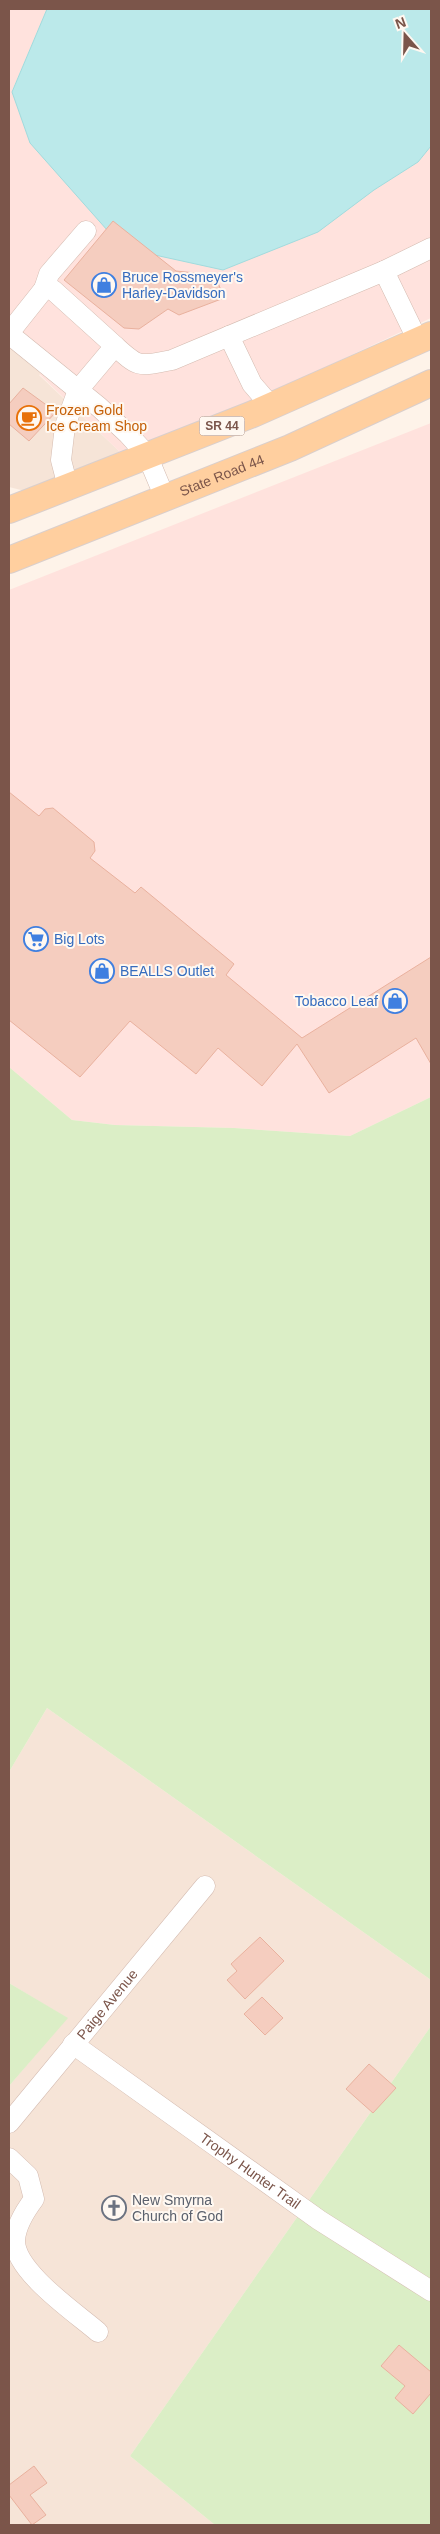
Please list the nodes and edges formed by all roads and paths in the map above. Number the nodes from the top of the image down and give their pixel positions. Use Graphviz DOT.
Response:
graph roads {
  1 [pos="86,230"];
  2 [pos="431,248"];
  3 [pos="384,271"];
  4 [pos="44,289"];
  5 [pos="9,334"];
  6 [pos="229,336"];
  7 [pos="425,338"];
  8 [pos="115,346"];
  9 [pos="431,384"];
  10 [pos="78,390"];
  11 [pos="271,406"];
  12 [pos="147,455"];
  13 [pos="68,486"];
  14 [pos="165,498"];
  15 [pos="9,510"];
  16 [pos="9,560"];
  17 [pos="205,1886"];
  18 [pos="73,2044"];
  19 [pos="9,2123"];
  20 [pos="9,2158"];
  21 [pos="431,2291"];
  22 [pos="98,2332"];
  1 -- 4 [label="street"];
  2 -- 3 [label="street"];
  3 -- 6 [label="street"];
  3 -- 7 [label="street"];
  4 -- 5 [label="street"];
  4 -- 8 [label="street"];
  5 -- 10 [label="street"];
  6 -- 8 [label="street"];
  6 -- 11 [label="street"];
  7 -- 11 [label="main road, SR 44"];
  8 -- 10 [label="street"];
  9 -- 14 [label="main road, State Road 44"];
  10 -- 12 [label="street"];
  10 -- 13 [label="street"];
  11 -- 12 [label="main road, SR 44"];
  12 -- 13 [label="main road, SR 44"];
  12 -- 14 [label="street"];
  13 -- 15 [label="main road, SR 44"];
  14 -- 16 [label="main road, State Road 44"];
  17 -- 18 [label="street, Paige Avenue"];
  18 -- 19 [label="street, Paige Avenue"];
  18 -- 21 [label="street, Trophy Hunter Trail"];
  20 -- 22 [label="street"];
}
